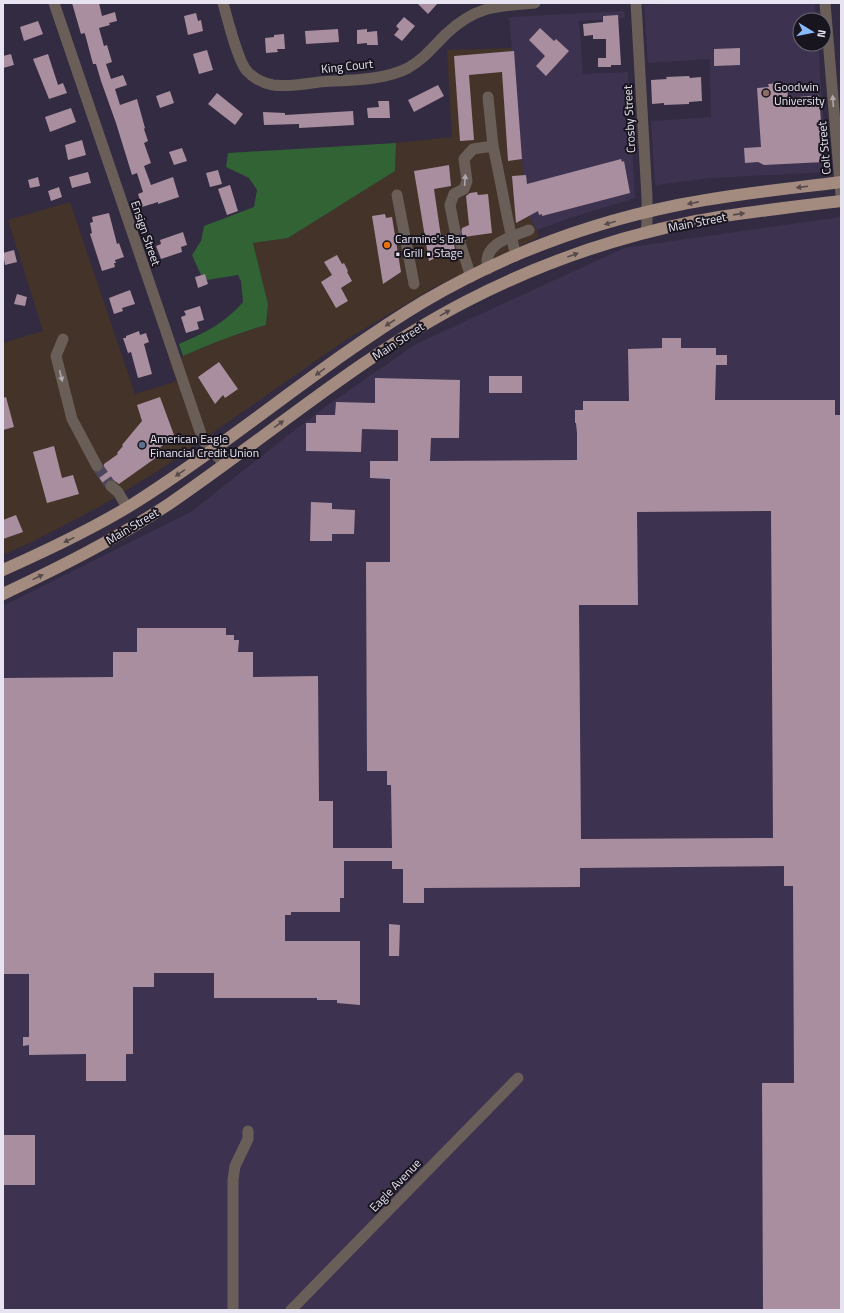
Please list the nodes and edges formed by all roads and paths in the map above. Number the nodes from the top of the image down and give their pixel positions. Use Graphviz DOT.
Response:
graph roads {
  1 [pos="54,3"];
  2 [pos="223,3"];
  3 [pos="535,3"];
  4 [pos="636,3"];
  5 [pos="825,3"];
  6 [pos="504,4"];
  7 [pos="488,97"];
  8 [pos="493,146"];
  9 [pos="840,182"];
  10 [pos="397,195"];
  11 [pos="841,195"];
  12 [pos="841,201"];
  13 [pos="647,212"];
  14 [pos="529,230"];
  15 [pos="455,231"];
  16 [pos="646,233"];
  17 [pos="511,237"];
  18 [pos="461,246"];
  19 [pos="516,256"];
  20 [pos="488,268"];
  21 [pos="471,277"];
  22 [pos="414,284"];
  23 [pos="63,339"];
  24 [pos="212,450"];
  25 [pos="225,464"];
  26 [pos="97,466"];
  27 [pos="111,486"];
  28 [pos="127,507"];
  29 [pos="98,524"];
  30 [pos="108,541"];
  31 [pos="3,570"];
  32 [pos="3,594"];
  33 [pos="518,1078"];
  34 [pos="248,1131"];
  35 [pos="233,1310"];
  36 [pos="291,1310"];
  1 -- 24 [label="street, Ensign Street"];
  2 -- 6 [label="street, King Court"];
  3 -- 6 [label="street, King Court"];
  4 -- 13 [label="street, Crosby Street"];
  9 -- 5 [label="street, Colt Street, one-way"];
  7 -- 8 [label="street"];
  15 -- 8 [label="street, one-way"];
  8 -- 17 [label="street"];
  9 -- 11 [label="street, Colt Street"];
  9 -- 13 [label="main road, Main Street, one-way"];
  10 -- 22 [label="street"];
  16 -- 12 [label="main road, Main Street, one-way"];
  13 -- 16 [label="street, Crosby Street"];
  13 -- 19 [label="main road, Main Street, one-way"];
  14 -- 17 [label="street"];
  25 -- 16 [label="main road, Main Street, one-way"];
  17 -- 19 [label="street"];
  17 -- 20 [label="street"];
  18 -- 21 [label="street"];
  19 -- 20 [label="main road, Main Street"];
  20 -- 21 [label="main road, Main Street"];
  21 -- 24 [label="main road, Main Street, one-way"];
  23 -- 26 [label="street, one-way"];
  24 -- 25 [label="street, Ensign Street"];
  24 -- 28 [label="main road, Main Street, one-way"];
  25 -- 30 [label="main road, Main Street"];
  27 -- 28 [label="street"];
  28 -- 29 [label="main road, Main Street"];
  29 -- 30 [label="main road"];
  29 -- 31 [label="main road, Main Street, one-way"];
  32 -- 30 [label="main road, Main Street, one-way"];
  33 -- 36 [label="street, Eagle Avenue"];
  34 -- 35 [label="street"];
}
